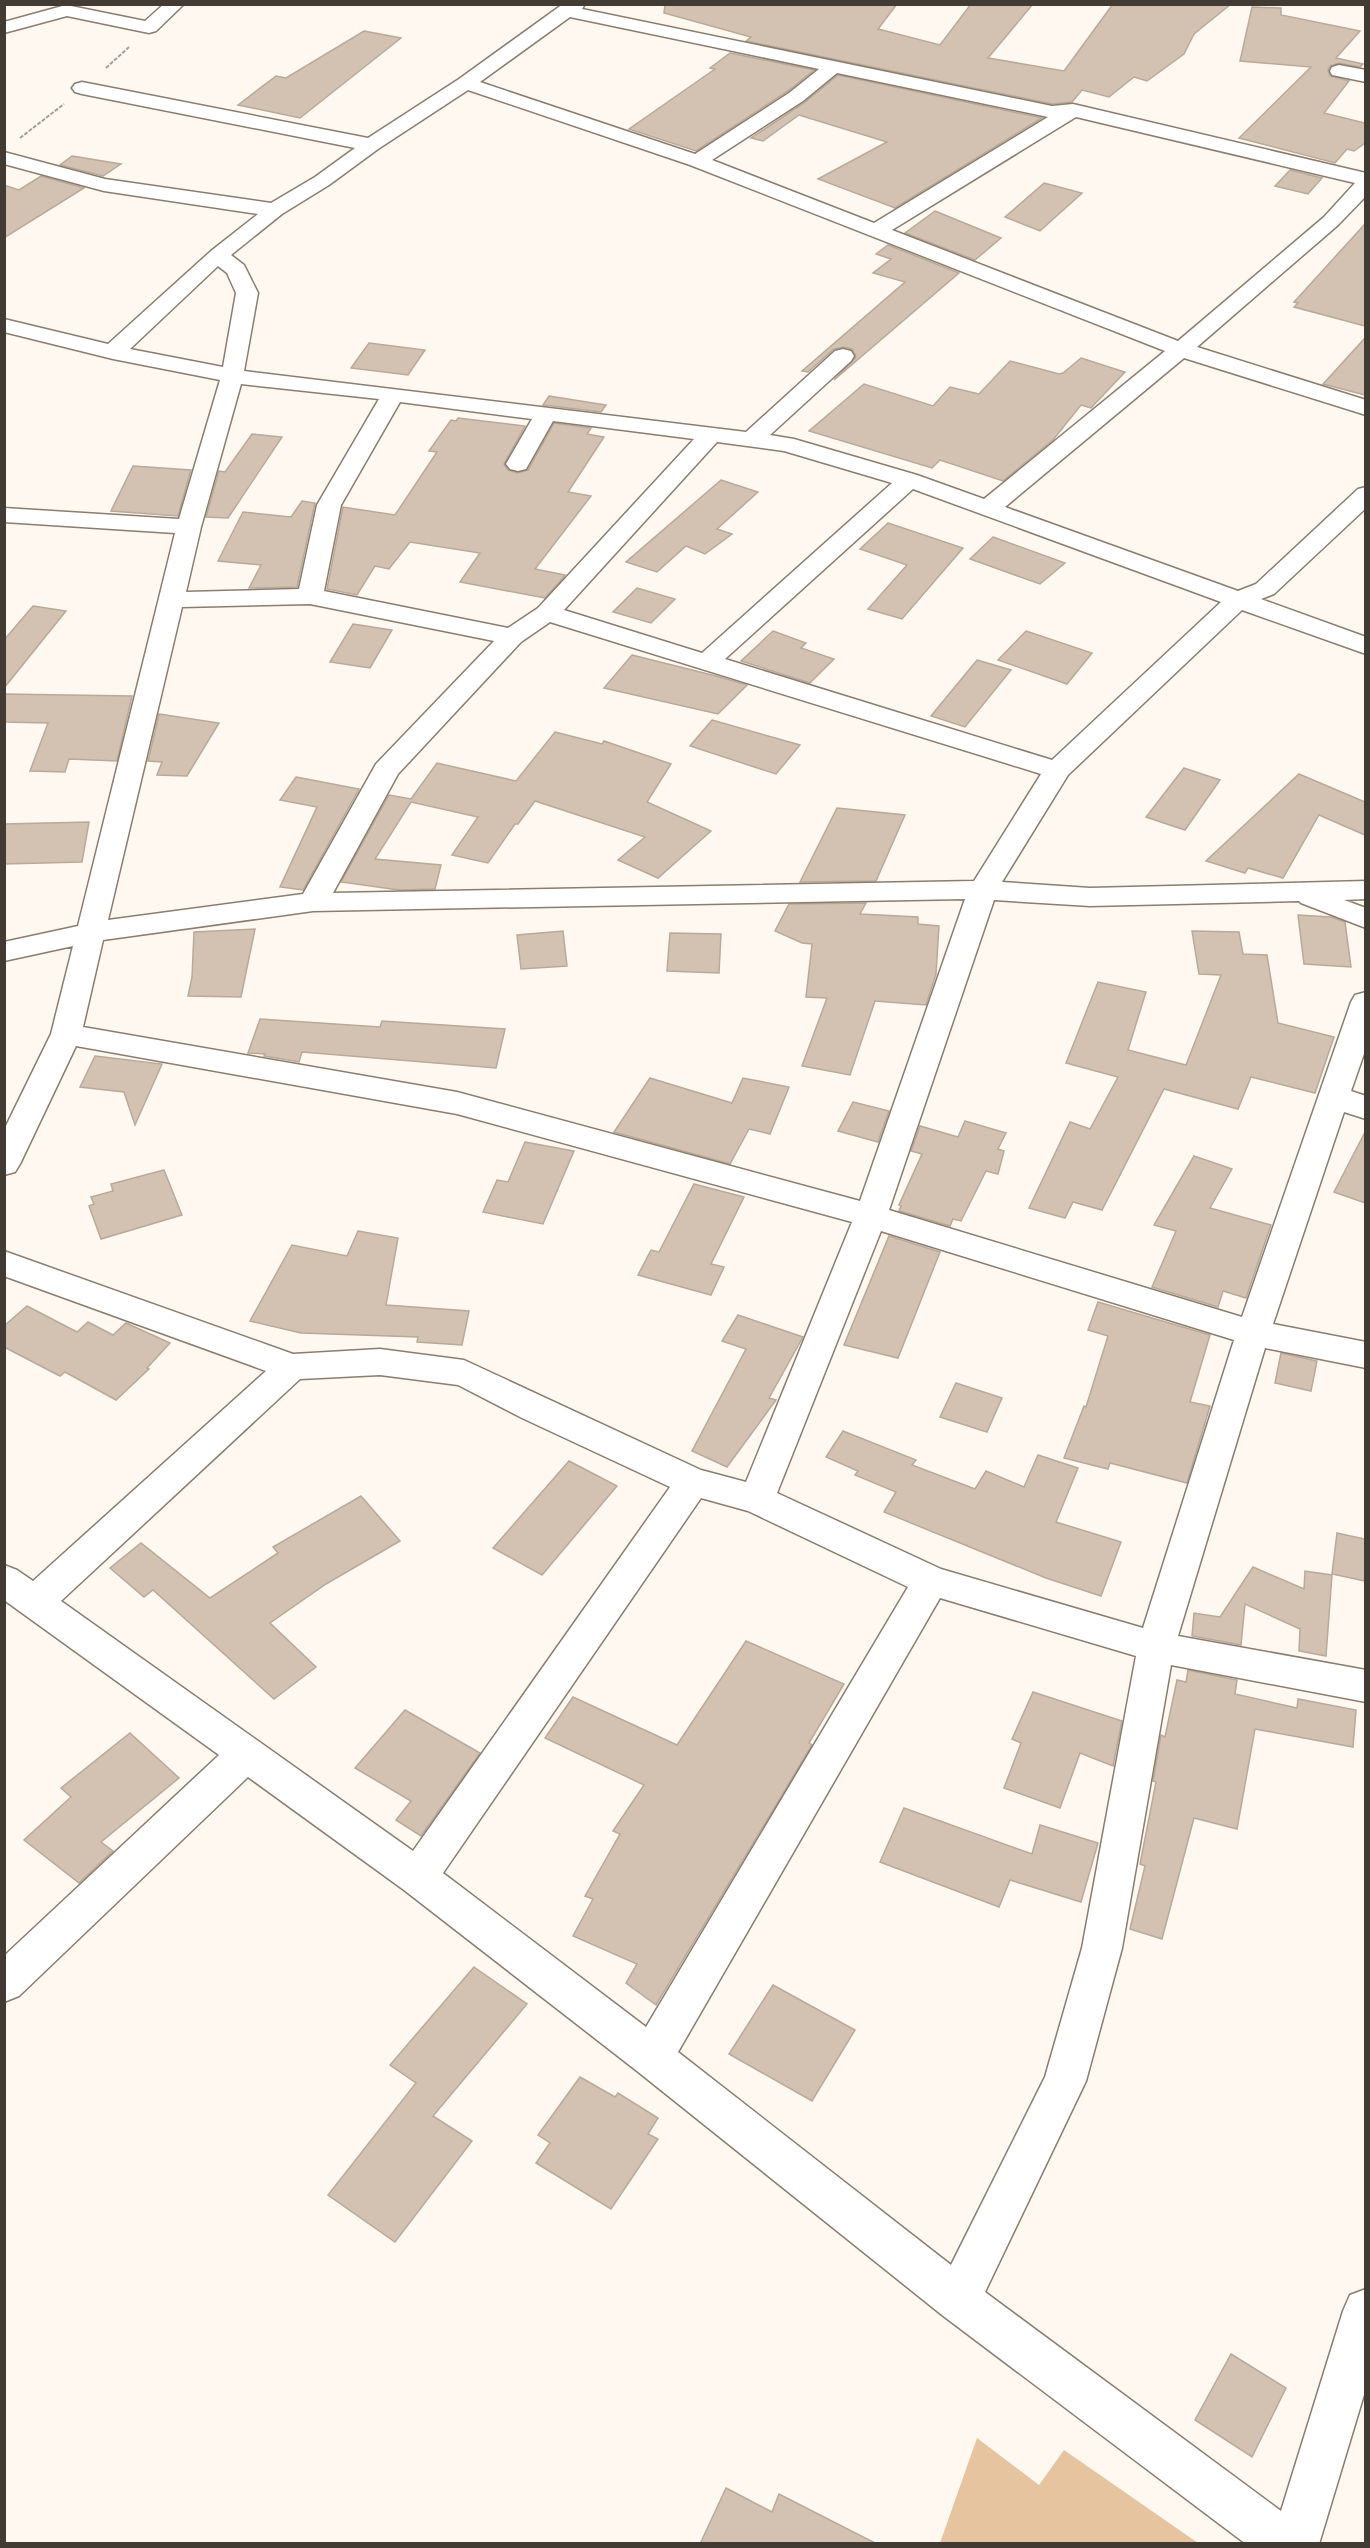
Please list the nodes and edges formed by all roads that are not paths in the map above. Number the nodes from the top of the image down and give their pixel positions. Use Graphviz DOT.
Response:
graph roads {
  1 [pos="176,4"];
  2 [pos="63,7"];
  3 [pos="571,8"];
  4 [pos="4,28"];
  5 [pos="833,67"];
  6 [pos="1339,71"];
  7 [pos="1365,76"];
  8 [pos="466,83"];
  9 [pos="82,88"];
  10 [pos="1073,110"];
  11 [pos="372,145"];
  12 [pos="4,158"];
  13 [pos="697,161"];
  14 [pos="1365,181"];
  15 [pos="275,210"];
  16 [pos="878,230"];
  17 [pos="218,255"];
  18 [pos="4,326"];
  19 [pos="1182,350"];
  20 [pos="113,352"];
  21 [pos="843,356"];
  22 [pos="232,376"];
  23 [pos="393,394"];
  24 [pos="1365,408"];
  25 [pos="546,414"];
  26 [pos="710,436"];
  27 [pos="750,441"];
  28 [pos="518,464"];
  29 [pos="909,480"];
  30 [pos="1365,494"];
  31 [pos="987,509"];
  32 [pos="4,515"];
  33 [pos="189,527"];
  34 [pos="310,596"];
  35 [pos="172,600"];
  36 [pos="1238,600"];
  37 [pos="547,613"];
  38 [pos="512,637"];
  39 [pos="1365,646"];
  40 [pos="707,662"];
  41 [pos="1057,770"];
  42 [pos="984,890"];
  43 [pos="1365,890"];
  44 [pos="1301,893"];
  45 [pos="313,902"];
  46 [pos="1365,920"];
  47 [pos="91,932"];
  48 [pos="4,952"];
  49 [pos="1365,1002"];
  50 [pos="66,1034"];
  51 [pos="1349,1102"];
  52 [pos="14,1121"];
  53 [pos="4,1164"];
  54 [pos="871,1216"];
  55 [pos="4,1263"];
  56 [pos="1252,1333"];
  57 [pos="1365,1355"];
  58 [pos="292,1367"];
  59 [pos="693,1482"];
  60 [pos="757,1499"];
  61 [pos="931,1581"];
  62 [pos="20,1591"];
  63 [pos="1156,1647"];
  64 [pos="1365,1686"];
  65 [pos="245,1755"];
  66 [pos="418,1877"];
  67 [pos="4,1983"];
  68 [pos="652,2058"];
  69 [pos="958,2299"];
  70 [pos="1365,2311"];
  71 [pos="1286,2544"];
  72 [pos="1295,2544"];
  1 -- 2 [label="street"];
  2 -- 4 [label="street"];
  3 -- 5 [label="street"];
  3 -- 8 [label="street"];
  5 -- 10 [label="street"];
  5 -- 13 [label="street"];
  6 -- 7 [label="street"];
  8 -- 11 [label="street"];
  8 -- 13 [label="street"];
  9 -- 11 [label="street"];
  10 -- 14 [label="street"];
  10 -- 16 [label="street"];
  11 -- 15 [label="street"];
  12 -- 15 [label="street"];
  13 -- 16 [label="street"];
  14 -- 19 [label="street"];
  15 -- 17 [label="street"];
  16 -- 19 [label="street"];
  17 -- 20 [label="street"];
  17 -- 22 [label="street"];
  18 -- 20 [label="street"];
  19 -- 24 [label="street"];
  19 -- 31 [label="street"];
  20 -- 22 [label="street"];
  21 -- 27 [label="street"];
  22 -- 23 [label="street"];
  22 -- 33 [label="street"];
  23 -- 25 [label="street"];
  23 -- 34 [label="street"];
  25 -- 26 [label="street"];
  25 -- 28 [label="street"];
  26 -- 27 [label="street"];
  26 -- 37 [label="street"];
  27 -- 29 [label="street"];
  29 -- 31 [label="street"];
  29 -- 40 [label="street"];
  30 -- 36 [label="street"];
  31 -- 36 [label="street"];
  32 -- 33 [label="street"];
  33 -- 35 [label="street"];
  34 -- 35 [label="street"];
  34 -- 38 [label="street"];
  35 -- 47 [label="street"];
  36 -- 39 [label="street"];
  36 -- 41 [label="street"];
  37 -- 38 [label="street"];
  37 -- 40 [label="street"];
  38 -- 45 [label="street"];
  40 -- 41 [label="street"];
  41 -- 42 [label="street"];
  42 -- 44 [label="street"];
  42 -- 45 [label="street"];
  42 -- 54 [label="street"];
  43 -- 44 [label="street"];
  44 -- 46 [label="street"];
  45 -- 47 [label="street"];
  47 -- 48 [label="street"];
  47 -- 50 [label="street"];
  49 -- 51 [label="street"];
  50 -- 52 [label="street"];
  50 -- 54 [label="street"];
  51 -- 56 [label="street"];
  52 -- 53 [label="street"];
  54 -- 56 [label="street"];
  54 -- 60 [label="street"];
  55 -- 58 [label="street"];
  56 -- 57 [label="street"];
  56 -- 63 [label="street"];
  58 -- 59 [label="street"];
  58 -- 62 [label="street"];
  59 -- 60 [label="street"];
  59 -- 66 [label="street"];
  60 -- 61 [label="street"];
  61 -- 63 [label="street"];
  61 -- 68 [label="street"];
  62 -- 65 [label="street"];
  63 -- 64 [label="street"];
  63 -- 69 [label="street"];
  65 -- 66 [label="street"];
  65 -- 67 [label="street"];
  66 -- 68 [label="street"];
  68 -- 69 [label="street"];
  69 -- 71 [label="street"];
  70 -- 72 [label="street"];
}
